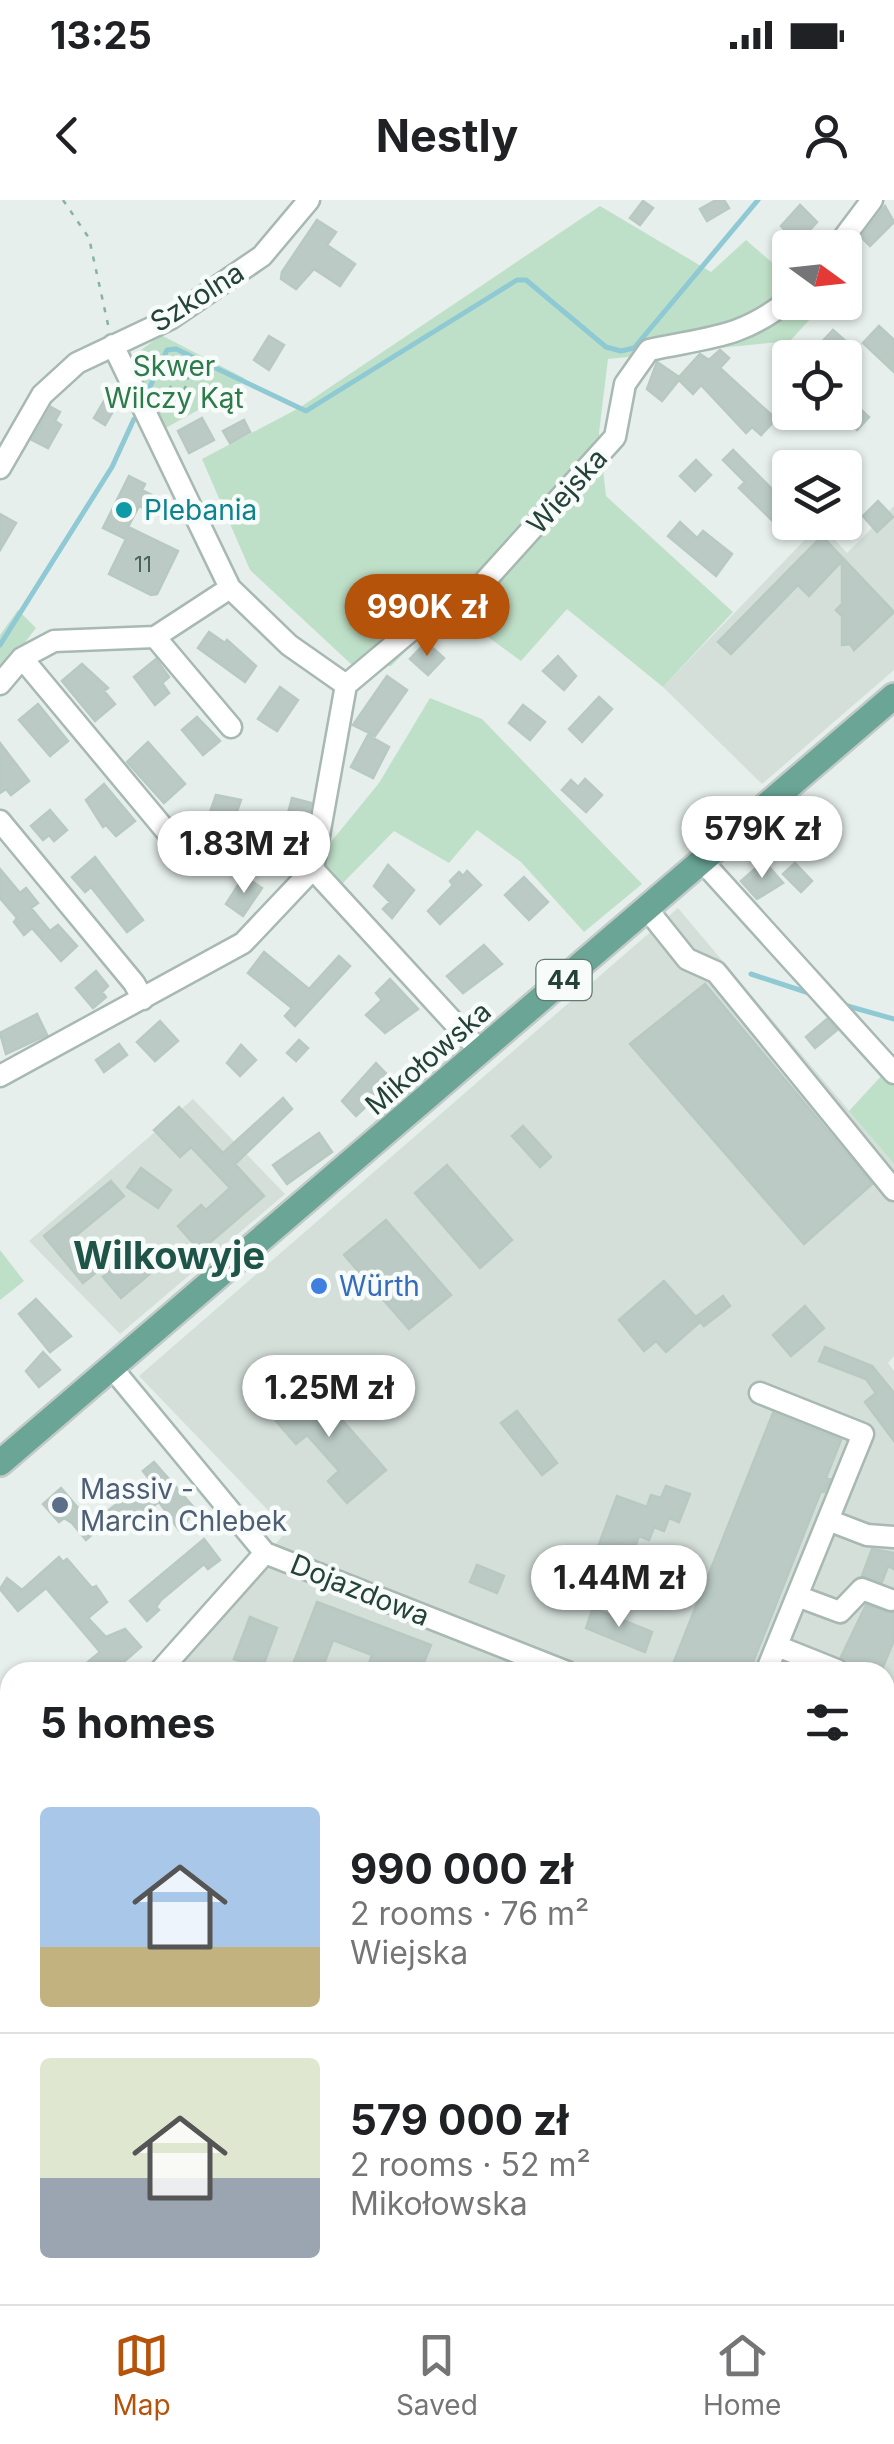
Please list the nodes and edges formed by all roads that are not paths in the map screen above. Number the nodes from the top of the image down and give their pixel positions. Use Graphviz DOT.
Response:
graph roads {
  1 [pos="308,200"];
  2 [pos="872,200"];
  3 [pos="850,230"];
  4 [pos="772,314"];
  5 [pos="113,345"];
  6 [pos="0,468"];
  7 [pos="230,588"];
  8 [pos="156,637"];
  9 [pos="22,658"];
  10 [pos="0,684"];
  11 [pos="346,685"];
  12 [pos="894,696"];
  13 [pos="231,728"];
  14 [pos="0,822"];
  15 [pos="177,844"];
  16 [pos="702,861"];
  17 [pos="312,869"];
  18 [pos="647,908"];
  19 [pos="143,999"];
  20 [pos="481,1052"];
  21 [pos="894,1073"];
  22 [pos="0,1076"];
  23 [pos="894,1190"];
  24 [pos="112,1368"];
  25 [pos="760,1393"];
  26 [pos="0,1463"];
  27 [pos="828,1520"];
  28 [pos="892,1531"];
  29 [pos="265,1553"];
  30 [pos="797,1596"];
  31 [pos="891,1600"];
  32 [pos="777,1646"];
  33 [pos="168,1662"];
  34 [pos="541,1662"];
  35 [pos="770,1662"];
  36 [pos="817,1662"];
  1 -- 5 [label="street, Szkolna"];
  2 -- 3 [label="street"];
  4 -- 11 [label="street, Wiejska"];
  5 -- 6 [label="street, Szkolna"];
  5 -- 7 [label="street"];
  7 -- 8 [label="street"];
  7 -- 11 [label="street"];
  8 -- 9 [label="street"];
  8 -- 13 [label="street"];
  9 -- 10 [label="street"];
  9 -- 15 [label="street"];
  11 -- 17 [label="street"];
  12 -- 16 [label="main road, Mikołowska / 44"];
  14 -- 19 [label="street"];
  16 -- 18 [label="main road, Mikołowska / 44"];
  16 -- 21 [label="street"];
  17 -- 19 [label="street"];
  17 -- 20 [label="street"];
  18 -- 20 [label="main road, Mikołowska / 44"];
  18 -- 23 [label="street"];
  19 -- 22 [label="street"];
  20 -- 24 [label="main road, Mikołowska / 44"];
  24 -- 26 [label="main road, Mikołowska / 44"];
  24 -- 29 [label="street, Dojazdowa"];
  25 -- 27 [label="street"];
  27 -- 28 [label="street"];
  27 -- 30 [label="street"];
  29 -- 33 [label="street"];
  29 -- 34 [label="street, Dojazdowa"];
  30 -- 31 [label="street"];
  30 -- 32 [label="street"];
  32 -- 35 [label="street"];
  32 -- 36 [label="street"];
}
